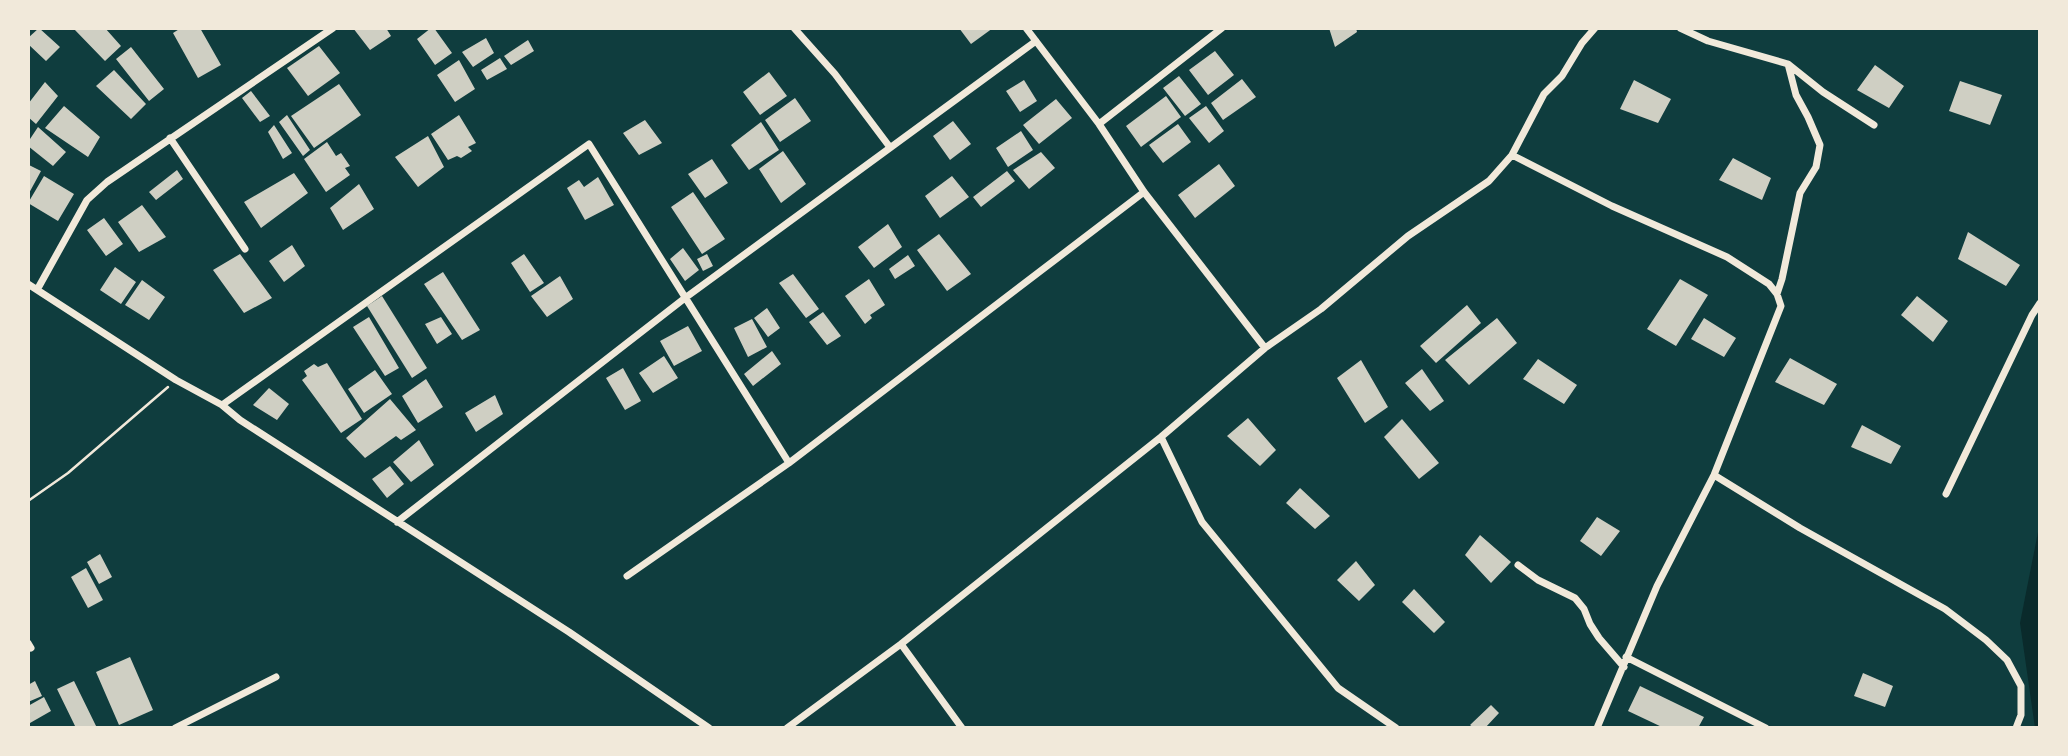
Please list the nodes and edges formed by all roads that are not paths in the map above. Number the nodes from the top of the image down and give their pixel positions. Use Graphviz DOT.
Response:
graph roads {
  1 [pos="333,28"];
  2 [pos="794,28"];
  3 [pos="1026,28"];
  4 [pos="1222,28"];
  5 [pos="1595,28"];
  6 [pos="1680,28"];
  7 [pos="1035,41"];
  8 [pos="1788,64"];
  9 [pos="1099,124"];
  10 [pos="1874,125"];
  11 [pos="170,138"];
  12 [pos="890,146"];
  13 [pos="1512,155"];
  14 [pos="1144,192"];
  15 [pos="245,248"];
  16 [pos="28,285"];
  17 [pos="37,290"];
  18 [pos="1777,293"];
  19 [pos="685,298"];
  20 [pos="2040,303"];
  21 [pos="1265,348"];
  22 [pos="222,405"];
  23 [pos="1161,437"];
  24 [pos="789,463"];
  25 [pos="1714,475"];
  26 [pos="1946,494"];
  27 [pos="397,522"];
  28 [pos="1518,565"];
  29 [pos="627,576"];
  30 [pos="901,644"];
  31 [pos="1626,657"];
  32 [pos="1624,667"];
  33 [pos="276,677"];
  34 [pos="177,728"];
  35 [pos="709,728"];
  36 [pos="787,728"];
  37 [pos="962,728"];
  38 [pos="1396,728"];
  39 [pos="1597,728"];
  40 [pos="1766,728"];
  41 [pos="2016,728"];
  1 -- 11 [label="street"];
  2 -- 12 [label="street"];
  3 -- 7 [label="street"];
  4 -- 9 [label="street"];
  5 -- 13 [label="street"];
  6 -- 8 [label="street"];
  7 -- 9 [label="street"];
  7 -- 12 [label="street"];
  8 -- 10 [label="street"];
  8 -- 18 [label="street"];
  9 -- 14 [label="street"];
  11 -- 15 [label="street"];
  11 -- 17 [label="street"];
  12 -- 19 [label="street"];
  13 -- 18 [label="street"];
  13 -- 21 [label="street"];
  14 -- 21 [label="street"];
  14 -- 24 [label="street"];
  16 -- 17 [label="street"];
  17 -- 22 [label="street"];
  18 -- 25 [label="street"];
  19 -- 22 [label="street"];
  19 -- 24 [label="street"];
  19 -- 27 [label="street"];
  20 -- 26 [label="street"];
  21 -- 23 [label="street"];
  22 -- 27 [label="street"];
  23 -- 30 [label="street"];
  23 -- 38 [label="street"];
  24 -- 29 [label="street"];
  25 -- 31 [label="street"];
  25 -- 41 [label="street"];
  27 -- 35 [label="street"];
  28 -- 32 [label="street"];
  30 -- 36 [label="street"];
  30 -- 37 [label="street"];
  31 -- 32 [label="street"];
  31 -- 40 [label="street"];
  32 -- 39 [label="street"];
  33 -- 34 [label="street"];
}
